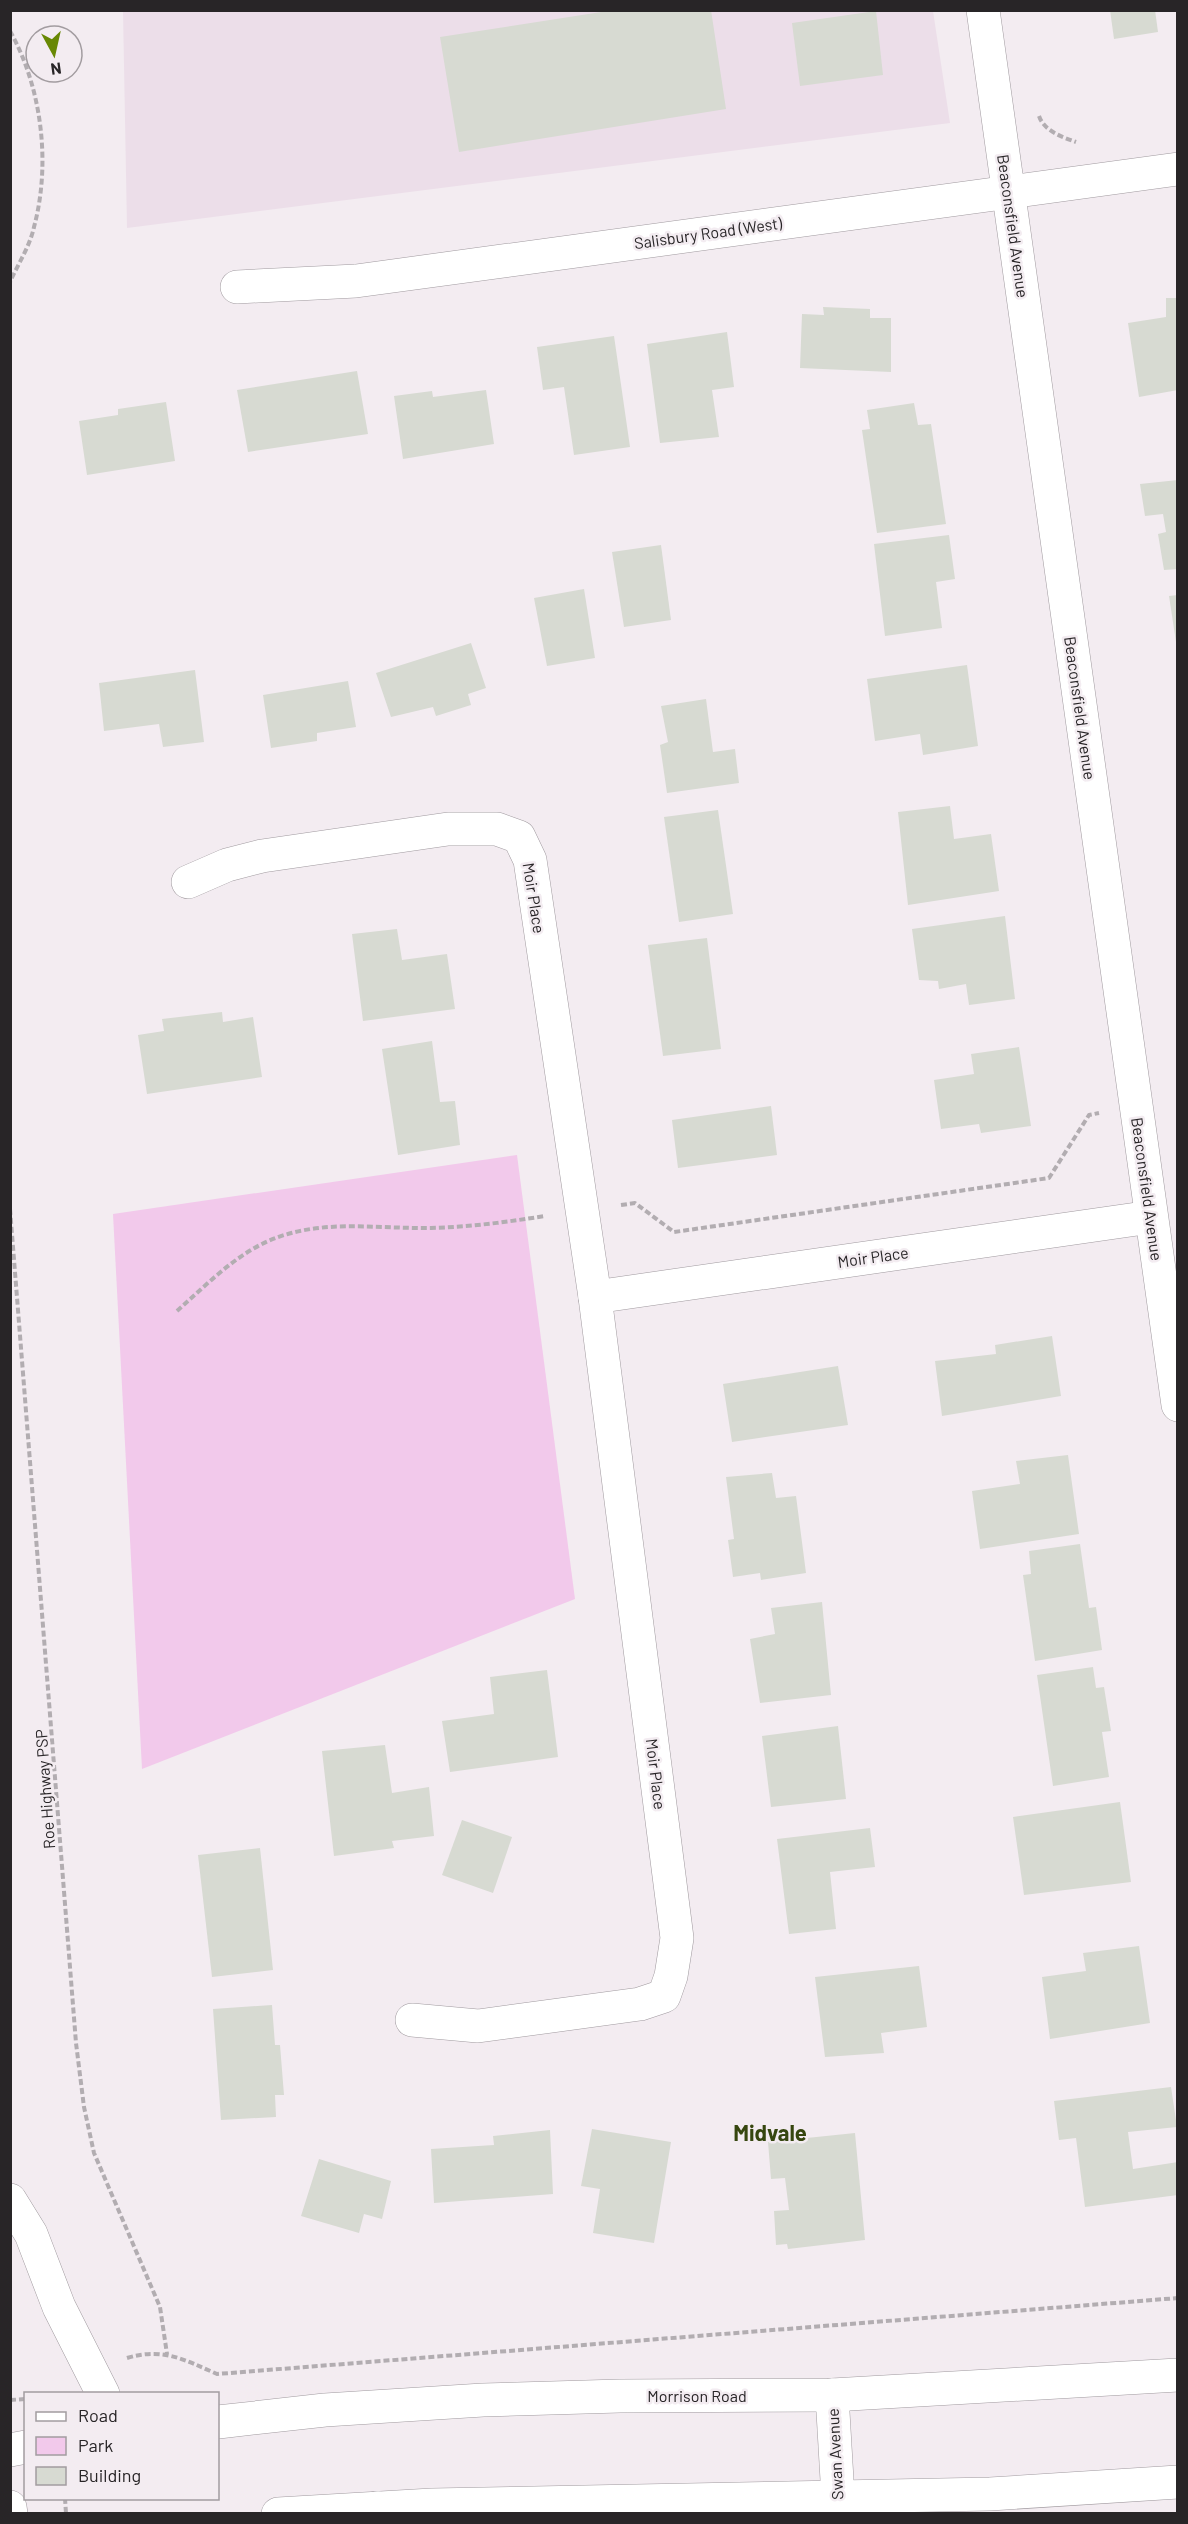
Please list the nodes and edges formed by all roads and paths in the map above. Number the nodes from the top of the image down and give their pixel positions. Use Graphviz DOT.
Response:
graph roads {
  1 [pos="983,10"];
  2 [pos="10,31"];
  3 [pos="1038,109"];
  4 [pos="1084,143"];
  5 [pos="1178,169"];
  6 [pos="1008,192"];
  7 [pos="10,282"];
  8 [pos="237,287"];
  9 [pos="188,882"];
  10 [pos="1100,1113"];
  11 [pos="10,1209"];
  12 [pos="582,1210"];
  13 [pos="1151,1217"];
  14 [pos="595,1297"];
  15 [pos="177,1311"];
  16 [pos="1178,1405"];
  17 [pos="412,2020"];
  18 [pos="10,2200"];
  19 [pos="1178,2298"];
  20 [pos="167,2354"];
  21 [pos="1178,2375"];
  22 [pos="99,2386"];
  23 [pos="832,2395"];
  24 [pos="219,2422"];
  25 [pos="1178,2482"];
  26 [pos="838,2506"];
  27 [pos="10,2507"];
  28 [pos="368,2511"];
  29 [pos="11,2514"];
  30 [pos="278,2514"];
  1 -- 6 [label="main road, Beaconsfield Avenue"];
  2 -- 7 [label="path"];
  3 -- 4 [label="path"];
  5 -- 6 [label="main road, Salisbury Road (West)"];
  6 -- 8 [label="main road, Salisbury Road (West)"];
  6 -- 13 [label="main road, Beaconsfield Avenue"];
  9 -- 12 [label="main road, Moir Place"];
  10 -- 12 [label="path"];
  11 -- 20 [label="path, Roe Highway PSP"];
  12 -- 14 [label="main road, Moir Place"];
  12 -- 15 [label="path"];
  13 -- 14 [label="main road, Moir Place"];
  13 -- 16 [label="main road, Beaconsfield Avenue"];
  14 -- 17 [label="main road, Moir Place"];
  18 -- 22 [label="main road"];
  19 -- 20 [label="path"];
  20 -- 22 [label="path"];
  21 -- 23 [label="main road, Morrison Road"];
  23 -- 24 [label="main road, Morrison Road"];
  23 -- 26 [label="main road, Swan Avenue"];
  25 -- 26 [label="main road"];
  26 -- 28 [label="main road"];
  27 -- 29 [label="main road"];
  28 -- 30 [label="main road"];
}
